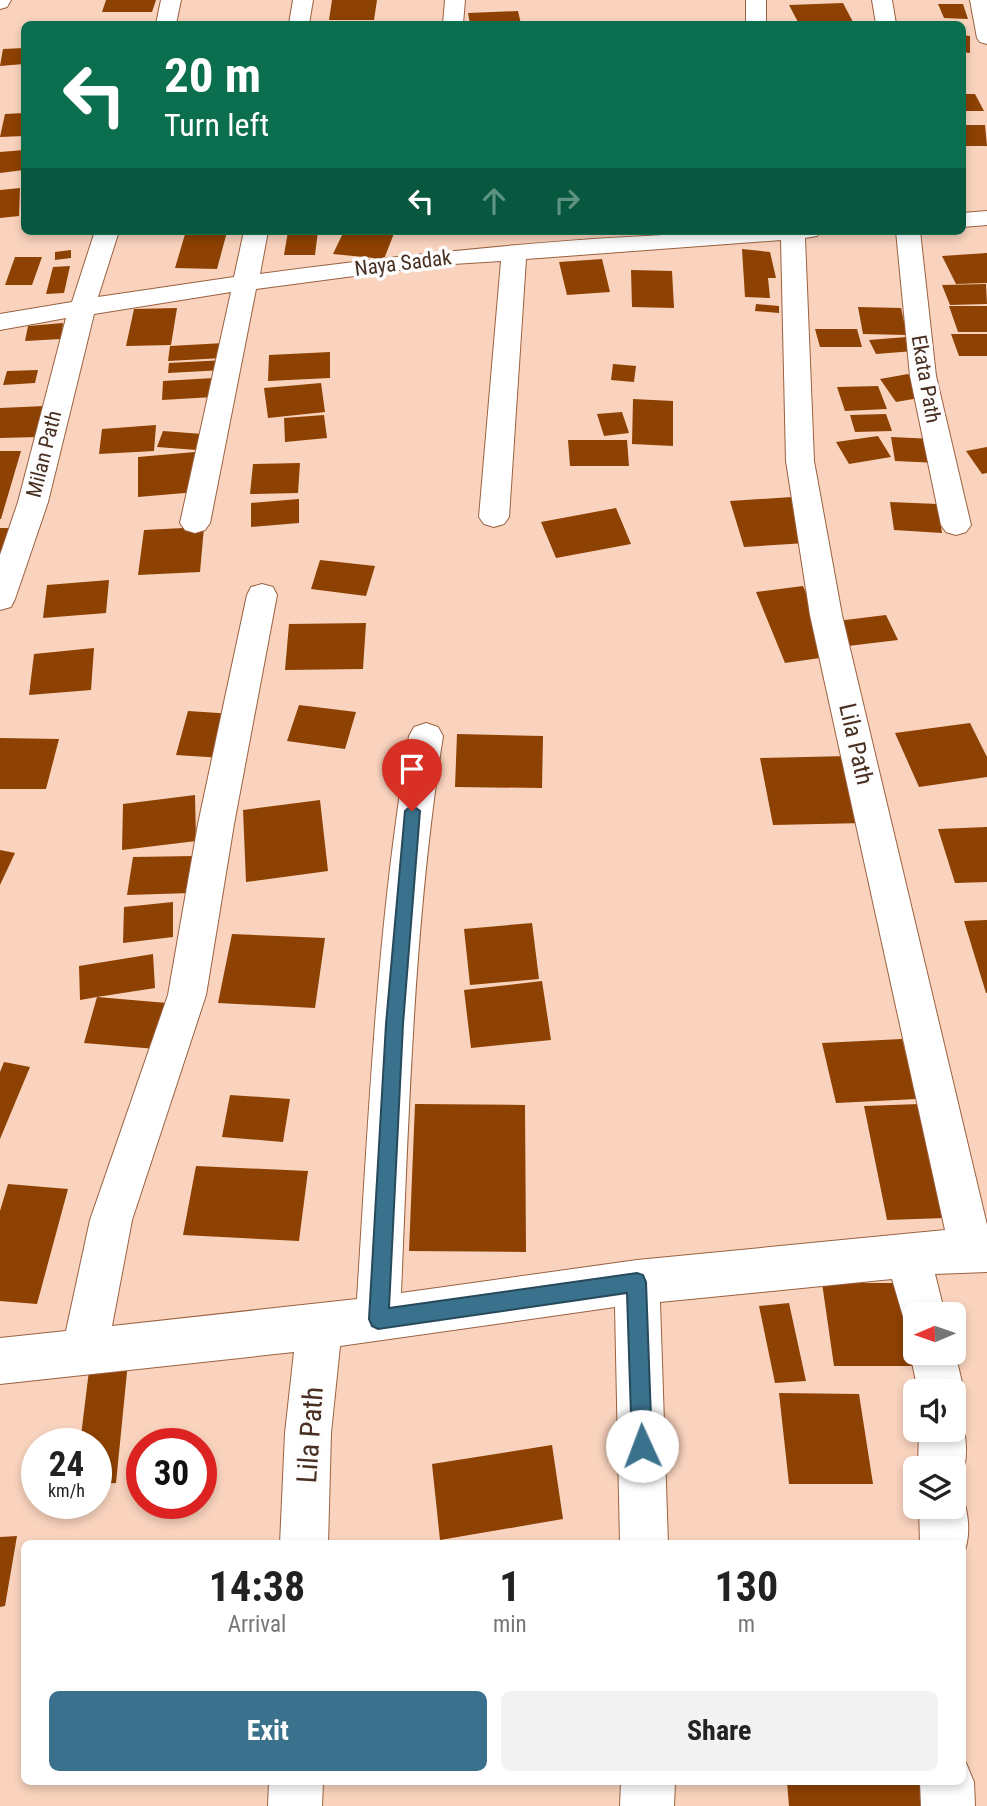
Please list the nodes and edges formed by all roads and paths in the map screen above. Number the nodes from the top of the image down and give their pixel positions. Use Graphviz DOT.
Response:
graph roads {
  1 [pos="171,0"];
  2 [pos="303,0"];
  3 [pos="455,0"];
  4 [pos="756,0"];
  5 [pos="882,0"];
  6 [pos="980,0"];
  7 [pos="167,21"];
  8 [pos="300,21"];
  9 [pos="453,21"];
  10 [pos="756,21"];
  11 [pos="886,21"];
  12 [pos="987,38"];
  13 [pos="987,218"];
  14 [pos="966,220"];
  15 [pos="106,235"];
  16 [pos="255,235"];
  17 [pos="438,235"];
  18 [pos="730,235"];
  19 [pos="801,235"];
  20 [pos="908,235"];
  21 [pos="514,251"];
  22 [pos="438,258"];
  23 [pos="247,282"];
  24 [pos="82,306"];
  25 [pos="0,322"];
  26 [pos="494,517"];
  27 [pos="195,523"];
  28 [pos="956,525"];
  29 [pos="262,595"];
  30 [pos="0,599"];
  31 [pos="426,736"];
  32 [pos="979,1249"];
  33 [pos="908,1255"];
  34 [pos="637,1282"];
  35 [pos="920,1302"];
  36 [pos="378,1319"];
  37 [pos="319,1327"];
  38 [pos="84,1354"];
  39 [pos="0,1361"];
  40 [pos="943,1519"];
  41 [pos="304,1540"];
  42 [pos="644,1540"];
  43 [pos="944,1540"];
  44 [pos="296,1785"];
  45 [pos="648,1785"];
  46 [pos="947,1785"];
  47 [pos="295,1806"];
  48 [pos="647,1806"];
  49 [pos="948,1806"];
  1 -- 7 [label="street"];
  2 -- 8 [label="street"];
  3 -- 9 [label="street"];
  4 -- 10 [label="street"];
  5 -- 11 [label="street"];
  6 -- 12 [label="street"];
  13 -- 14 [label="street"];
  15 -- 24 [label="street, Milan Path"];
  16 -- 23 [label="street"];
  17 -- 22 [label="street"];
  18 -- 21 [label="street, Naya Sadak"];
  19 -- 32 [label="street, Lila Path"];
  20 -- 28 [label="street, Ekata Path"];
  21 -- 22 [label="street, Naya Sadak"];
  21 -- 26 [label="street"];
  22 -- 23 [label="street, Naya Sadak"];
  23 -- 24 [label="street, Naya Sadak"];
  23 -- 27 [label="street"];
  24 -- 25 [label="street, Naya Sadak"];
  24 -- 30 [label="street, Milan Path"];
  29 -- 38 [label="street"];
  31 -- 36 [label="street"];
  32 -- 33 [label="street"];
  33 -- 34 [label="street"];
  33 -- 35 [label="street"];
  34 -- 36 [label="street"];
  34 -- 42 [label="street"];
  36 -- 37 [label="street"];
  37 -- 38 [label="street"];
  37 -- 41 [label="street, Lila Path"];
  38 -- 39 [label="street"];
  40 -- 43 [label="street"];
  44 -- 47 [label="street"];
  45 -- 48 [label="street"];
  46 -- 49 [label="street"];
}
